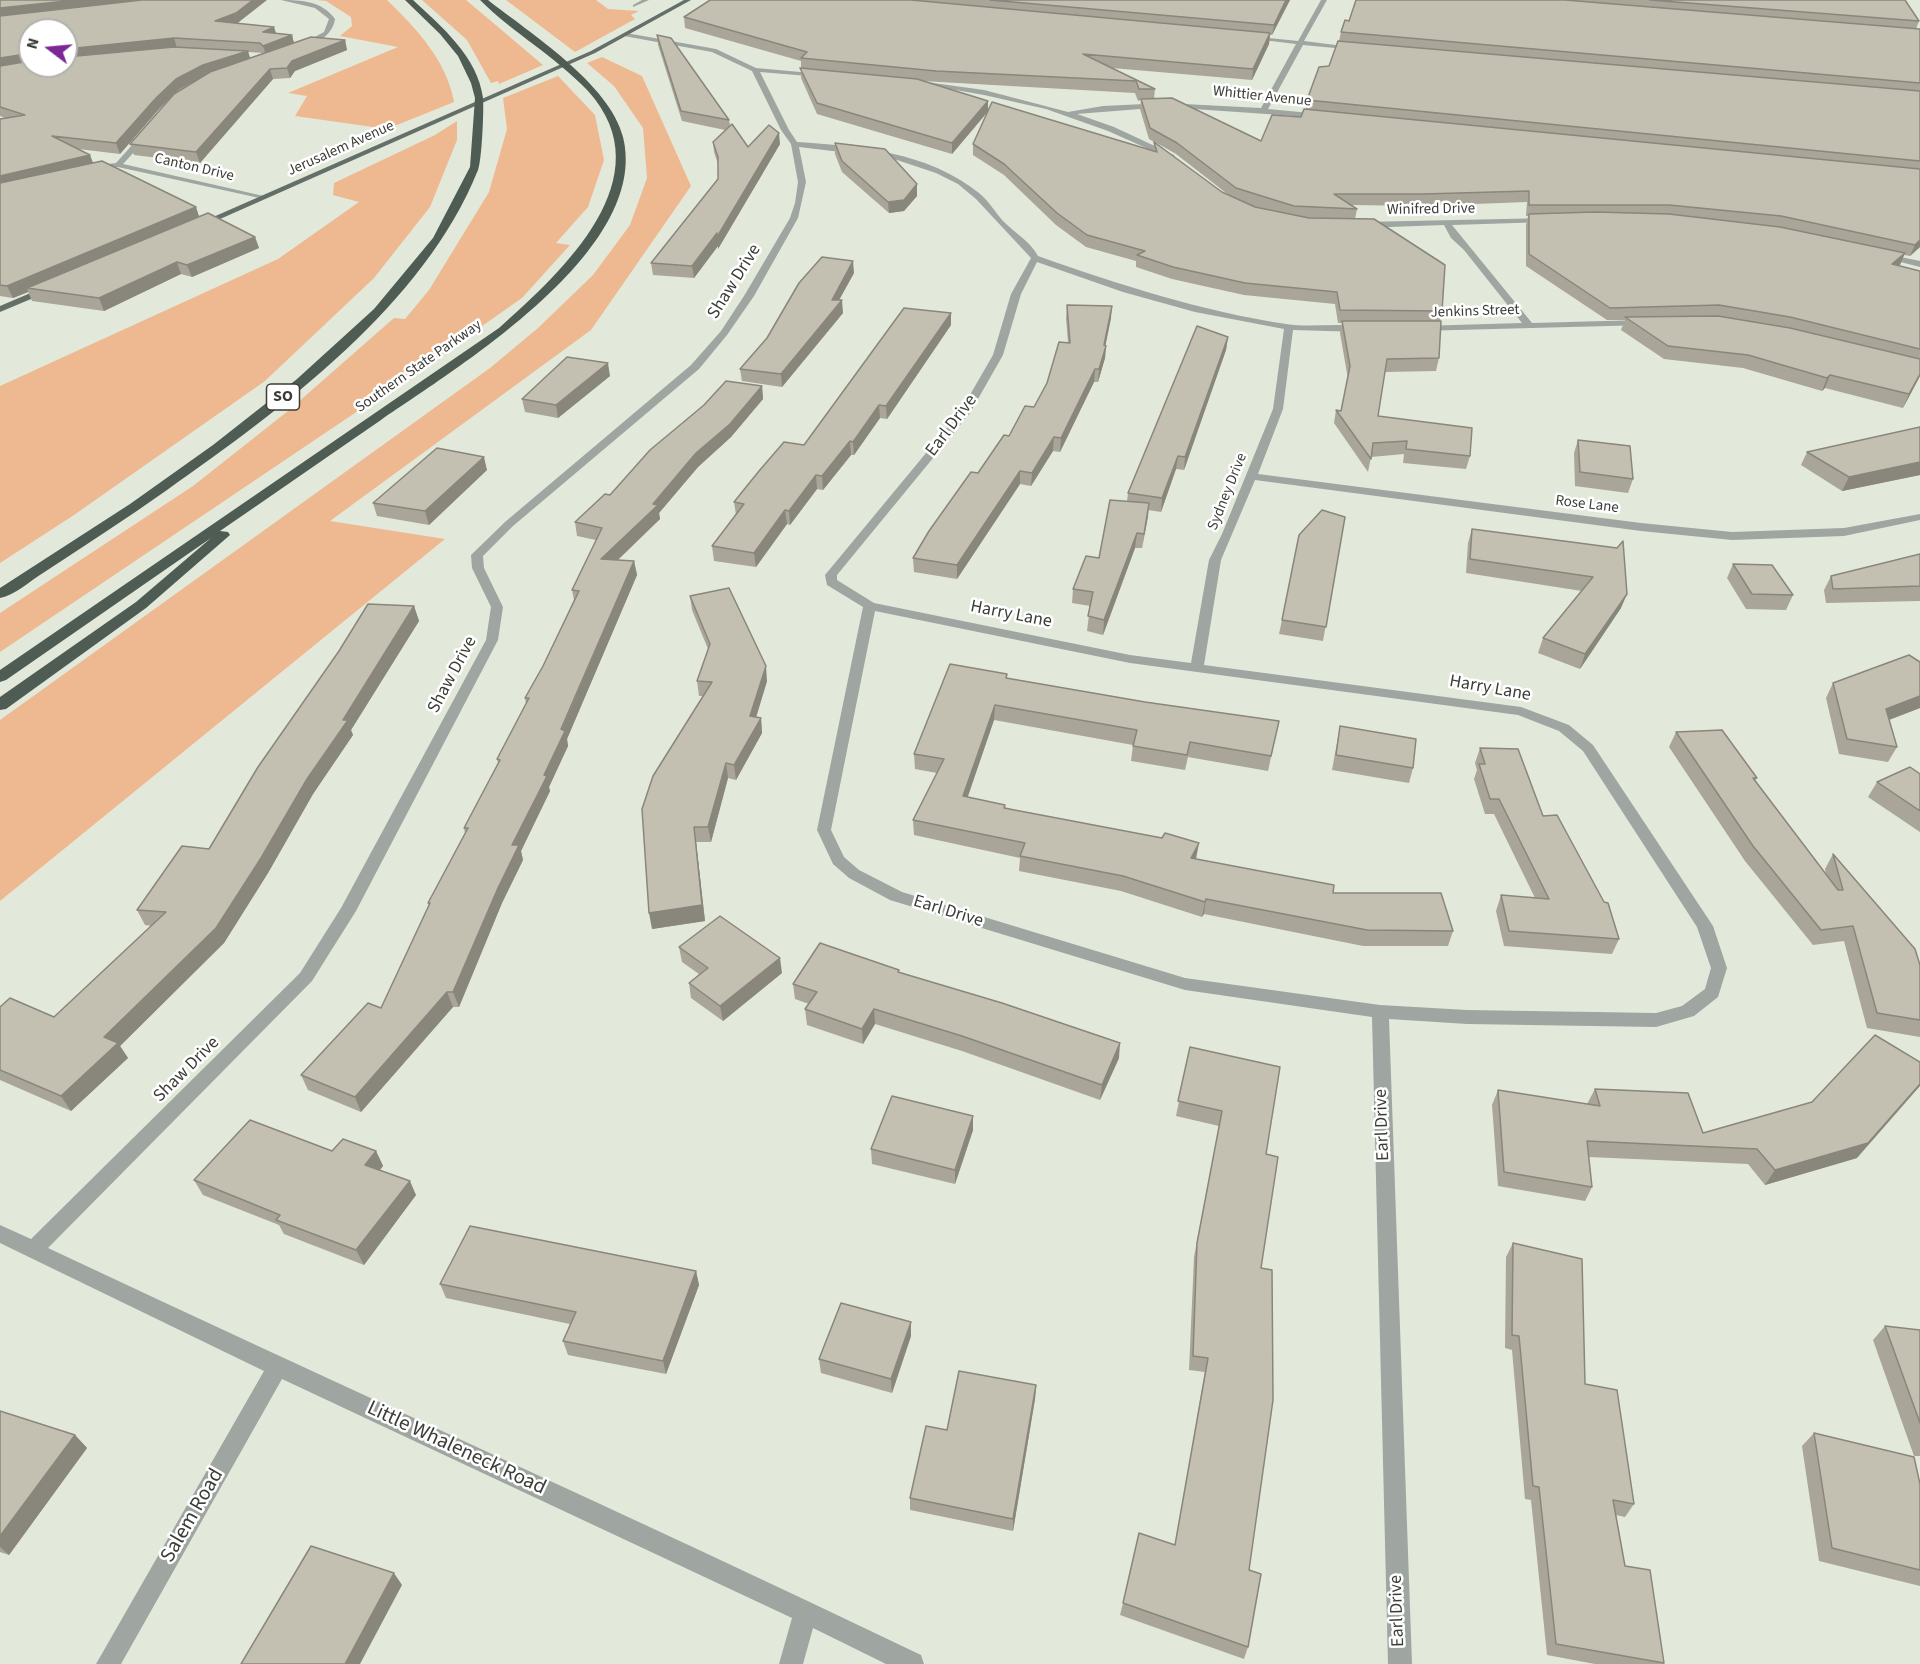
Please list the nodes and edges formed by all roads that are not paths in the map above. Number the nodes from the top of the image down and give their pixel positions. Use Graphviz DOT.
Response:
graph roads {
  1 [pos="284,0"];
  2 [pos="409,0"];
  3 [pos="484,0"];
  4 [pos="646,0"];
  5 [pos="687,0"];
  6 [pos="1324,0"];
  7 [pos="635,6"];
  8 [pos="626,35"];
  9 [pos="1242,37"];
  10 [pos="1301,43"];
  11 [pos="1360,48"];
  12 [pos="290,50"];
  13 [pos="809,74"];
  14 [pos="828,75"];
  15 [pos="758,77"];
  16 [pos="912,83"];
  17 [pos="1263,111"];
  18 [pos="1068,114"];
  19 [pos="1335,118"];
  20 [pos="147,133"];
  21 [pos="795,144"];
  22 [pos="1180,164"];
  23 [pos="118,165"];
  24 [pos="97,169"];
  25 [pos="264,197"];
  26 [pos="1559,220"];
  27 [pos="1447,224"];
  28 [pos="1352,225"];
  29 [pos="189,229"];
  30 [pos="1874,253"];
  31 [pos="1035,258"];
  32 [pos="1920,264"];
  33 [pos="59,284"];
  34 [pos="0,309"];
  35 [pos="1653,323"];
  36 [pos="1529,326"];
  37 [pos="1289,327"];
  38 [pos="1370,329"];
  39 [pos="1405,329"];
  40 [pos="303,467"];
  41 [pos="1251,476"];
  42 [pos="1920,517"];
  43 [pos="0,594"];
  44 [pos="870,606"];
  45 [pos="1197,668"];
  46 [pos="0,676"];
  47 [pos="0,705"];
  48 [pos="1380,1012"];
  49 [pos="0,1234"];
  50 [pos="33,1250"];
  51 [pos="278,1367"];
  52 [pos="805,1614"];
  53 [pos="108,1664"];
  54 [pos="791,1664"];
  55 [pos="912,1664"];
  56 [pos="1400,1664"];
  1 -- 12 [label="street"];
  2 -- 43 [label="highway, SO"];
  3 -- 40 [label="highway, Southern State Parkway"];
  4 -- 7 [label="street"];
  5 -- 8 [label="main road, Jerusalem Avenue"];
  6 -- 10 [label="street"];
  8 -- 15 [label="street"];
  8 -- 25 [label="main road, Jerusalem Avenue"];
  9 -- 10 [label="street"];
  10 -- 11 [label="street"];
  10 -- 17 [label="street"];
  13 -- 14 [label="street"];
  13 -- 15 [label="street"];
  13 -- 15 [label="street"];
  15 -- 21 [label="street, Shaw Drive"];
  16 -- 18 [label="street"];
  17 -- 18 [label="street, Whittier Avenue"];
  17 -- 19 [label="street, Whittier Avenue"];
  18 -- 22 [label="street"];
  20 -- 23 [label="street"];
  21 -- 31 [label="street"];
  21 -- 50 [label="street, Shaw Drive"];
  23 -- 24 [label="street"];
  23 -- 25 [label="street, Canton Drive"];
  25 -- 29 [label="main road, Jerusalem Avenue"];
  26 -- 27 [label="street, Winifred Drive"];
  27 -- 28 [label="street, Winifred Drive"];
  27 -- 36 [label="street"];
  30 -- 32 [label="street"];
  31 -- 37 [label="street"];
  31 -- 44 [label="street, Earl Drive"];
  33 -- 34 [label="main road"];
  35 -- 36 [label="street, Jenkins Street"];
  36 -- 39 [label="street, Jenkins Street"];
  37 -- 38 [label="street"];
  37 -- 41 [label="street, Sydney Drive"];
  40 -- 46 [label="highway, Southern State Parkway"];
  40 -- 47 [label="highway"];
  41 -- 42 [label="street, Rose Lane"];
  41 -- 45 [label="street, Sydney Drive"];
  44 -- 45 [label="street, Harry Lane"];
  44 -- 48 [label="street, Earl Drive"];
  45 -- 48 [label="street, Harry Lane"];
  48 -- 56 [label="street, Earl Drive"];
  49 -- 50 [label="street, Little Whaleneck Road"];
  50 -- 51 [label="street, Little Whaleneck Road"];
  51 -- 52 [label="street, Little Whaleneck Road"];
  51 -- 53 [label="street, Salem Road"];
  52 -- 54 [label="street"];
  52 -- 55 [label="street, Little Whaleneck Road"];
}
